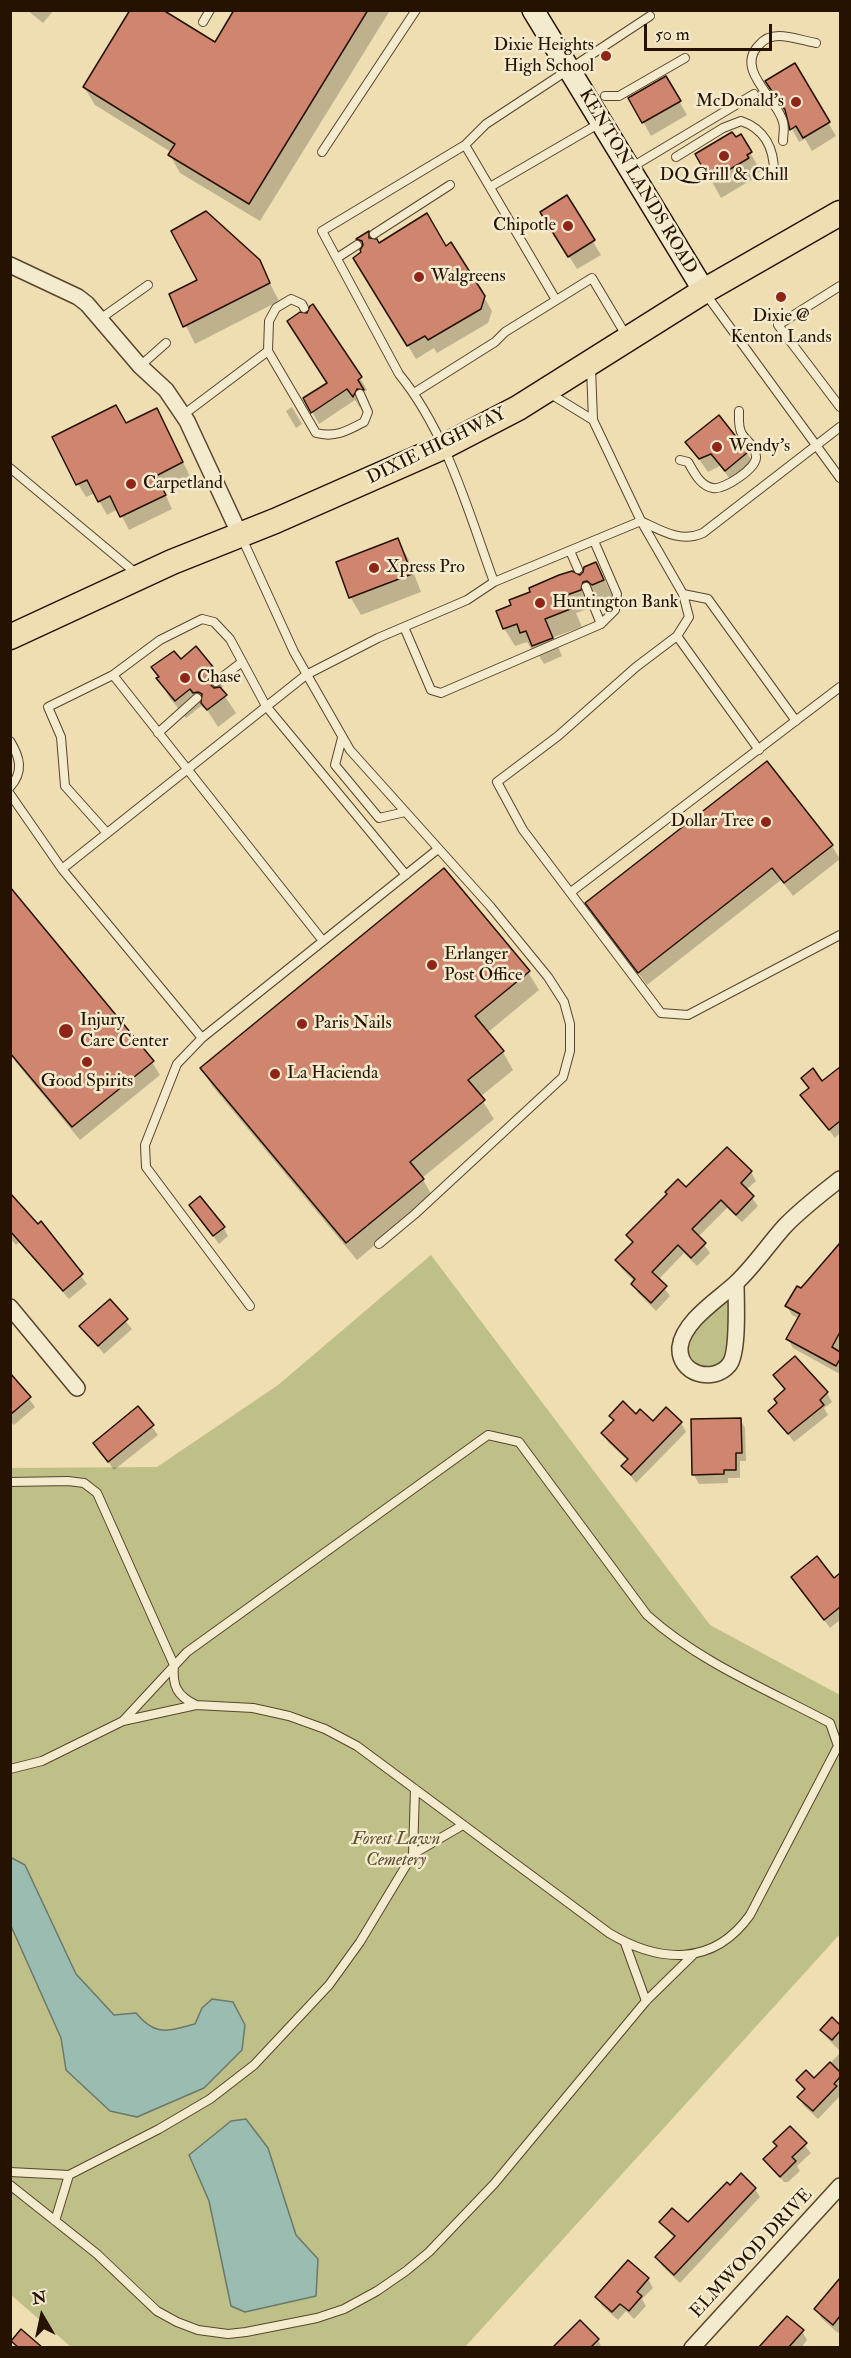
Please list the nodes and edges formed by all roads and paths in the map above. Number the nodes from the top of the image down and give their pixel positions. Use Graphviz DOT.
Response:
graph roads {
  1 [pos="210,10"];
  2 [pos="416,10"];
  3 [pos="533,10"];
  4 [pos="650,16"];
  5 [pos="203,22"];
  6 [pos="816,43"];
  7 [pos="685,58"];
  8 [pos="569,69"];
  9 [pos="754,94"];
  10 [pos="605,96"];
  11 [pos="601,122"];
  12 [pos="783,141"];
  13 [pos="465,145"];
  14 [pos="322,152"];
  15 [pos="676,157"];
  16 [pos="629,168"];
  17 [pos="774,172"];
  18 [pos="450,185"];
  19 [pos="490,188"];
  20 [pos="840,213"];
  21 [pos="374,234"];
  22 [pos="357,245"];
  23 [pos="337,258"];
  24 [pos="10,265"];
  25 [pos="148,285"];
  26 [pos="840,286"];
  27 [pos="704,291"];
  28 [pos="556,300"];
  29 [pos="304,308"];
  30 [pos="100,319"];
  31 [pos="628,339"];
  32 [pos="166,344"];
  33 [pos="268,351"];
  34 [pos="591,363"];
  35 [pos="140,366"];
  36 [pos="546,391"];
  37 [pos="414,393"];
  38 [pos="360,394"];
  39 [pos="840,407"];
  40 [pos="739,411"];
  41 [pos="183,415"];
  42 [pos="593,420"];
  43 [pos="840,427"];
  44 [pos="817,445"];
  45 [pos="443,447"];
  46 [pos="680,460"];
  47 [pos="10,468"];
  48 [pos="840,478"];
  49 [pos="641,521"];
  50 [pos="240,535"];
  51 [pos="594,541"];
  52 [pos="570,551"];
  53 [pos="578,569"];
  54 [pos="140,577"];
  55 [pos="494,582"];
  56 [pos="586,587"];
  57 [pos="683,594"];
  58 [pos="601,624"];
  59 [pos="404,627"];
  60 [pos="677,636"];
  61 [pos="10,637"];
  62 [pos="243,662"];
  63 [pos="113,675"];
  64 [pos="306,675"];
  65 [pos="216,682"];
  66 [pos="840,687"];
  67 [pos="197,698"];
  68 [pos="266,706"];
  69 [pos="796,721"];
  70 [pos="158,733"];
  71 [pos="342,738"];
  72 [pos="10,741"];
  73 [pos="759,750"];
  74 [pos="187,769"];
  75 [pos="10,787"];
  76 [pos="10,794"];
  77 [pos="405,812"];
  78 [pos="107,833"];
  79 [pos="438,849"];
  80 [pos="62,869"];
  81 [pos="406,875"];
  82 [pos="571,892"];
  83 [pos="840,935"];
  84 [pos="323,941"];
  85 [pos="202,1038"];
  86 [pos="840,1179"];
  87 [pos="379,1244"];
  88 [pos="736,1283"];
  89 [pos="250,1306"];
  90 [pos="10,1307"];
  91 [pos="77,1388"];
  92 [pos="10,1482"];
  93 [pos="174,1665"];
  94 [pos="196,1705"];
  95 [pos="123,1720"];
  96 [pos="10,1769"];
  97 [pos="415,1789"];
  98 [pos="463,1825"];
  99 [pos="413,1854"];
  100 [pos="626,1943"];
  101 [pos="693,1955"];
  102 [pos="646,2001"];
  103 [pos="10,2172"];
  104 [pos="69,2175"];
  105 [pos="10,2185"];
  106 [pos="840,2186"];
  107 [pos="55,2221"];
  108 [pos="692,2348"];
  1 -- 5 [label="lane"];
  2 -- 14 [label="lane"];
  3 -- 8 [label="main road, KENTON LANDS ROAD"];
  4 -- 8 [label="lane"];
  6 -- 12 [label="lane"];
  7 -- 10 [label="lane"];
  8 -- 11 [label="main road, KENTON LANDS ROAD"];
  8 -- 13 [label="lane"];
  9 -- 16 [label="lane"];
  11 -- 16 [label="main road, KENTON LANDS ROAD"];
  11 -- 19 [label="lane"];
  13 -- 19 [label="lane"];
  13 -- 23 [label="lane"];
  15 -- 17 [label="lane"];
  16 -- 27 [label="main road, KENTON LANDS ROAD"];
  18 -- 21 [label="lane"];
  19 -- 28 [label="lane"];
  20 -- 27 [label="main road, DIXIE HIGHWAY"];
  22 -- 23 [label="lane"];
  23 -- 37 [label="lane"];
  24 -- 30 [label="street"];
  25 -- 30 [label="lane"];
  26 -- 39 [label="lane"];
  27 -- 31 [label="main road, DIXIE HIGHWAY"];
  27 -- 44 [label="lane"];
  28 -- 31 [label="lane"];
  28 -- 37 [label="lane"];
  29 -- 33 [label="lane"];
  30 -- 35 [label="street"];
  31 -- 34 [label="main road, DIXIE HIGHWAY"];
  32 -- 35 [label="lane"];
  33 -- 38 [label="lane"];
  33 -- 41 [label="lane"];
  34 -- 36 [label="main road, DIXIE HIGHWAY"];
  34 -- 42 [label="lane"];
  35 -- 41 [label="street"];
  36 -- 42 [label="lane"];
  36 -- 45 [label="main road, DIXIE HIGHWAY"];
  37 -- 45 [label="lane"];
  40 -- 46 [label="lane"];
  41 -- 50 [label="street"];
  42 -- 49 [label="lane"];
  43 -- 44 [label="lane"];
  44 -- 48 [label="lane"];
  44 -- 49 [label="lane"];
  45 -- 50 [label="main road, DIXIE HIGHWAY"];
  45 -- 55 [label="lane"];
  47 -- 54 [label="lane"];
  49 -- 51 [label="lane"];
  49 -- 57 [label="lane"];
  50 -- 54 [label="main road, DIXIE HIGHWAY"];
  50 -- 64 [label="lane"];
  51 -- 52 [label="lane"];
  51 -- 58 [label="lane"];
  52 -- 53 [label="lane"];
  52 -- 55 [label="lane"];
  54 -- 61 [label="main road, DIXIE HIGHWAY"];
  55 -- 59 [label="lane"];
  56 -- 58 [label="lane"];
  57 -- 60 [label="lane"];
  57 -- 69 [label="lane"];
  58 -- 59 [label="lane"];
  59 -- 64 [label="lane"];
  60 -- 73 [label="lane"];
  60 -- 82 [label="lane"];
  62 -- 63 [label="lane"];
  62 -- 65 [label="lane"];
  62 -- 68 [label="lane"];
  63 -- 70 [label="lane"];
  63 -- 78 [label="lane"];
  64 -- 68 [label="lane"];
  64 -- 71 [label="lane"];
  66 -- 69 [label="lane"];
  67 -- 70 [label="lane"];
  68 -- 74 [label="lane"];
  68 -- 81 [label="lane"];
  69 -- 73 [label="lane"];
  70 -- 74 [label="lane"];
  71 -- 77 [label="lane"];
  71 -- 77 [label="lane"];
  72 -- 75 [label="lane"];
  73 -- 82 [label="lane"];
  74 -- 78 [label="lane"];
  74 -- 84 [label="lane"];
  76 -- 80 [label="lane"];
  77 -- 79 [label="lane"];
  78 -- 80 [label="lane"];
  79 -- 81 [label="lane"];
  79 -- 87 [label="lane"];
  80 -- 85 [label="lane"];
  81 -- 84 [label="lane"];
  82 -- 83 [label="lane"];
  84 -- 85 [label="lane"];
  85 -- 89 [label="lane"];
  86 -- 88 [label="street"];
  88 -- 88 [label="street"];
  90 -- 91 [label="street"];
  92 -- 93 [label="lane"];
  93 -- 94 [label="lane"];
  93 -- 95 [label="lane"];
  93 -- 101 [label="lane"];
  94 -- 95 [label="lane"];
  94 -- 97 [label="lane"];
  95 -- 96 [label="lane"];
  97 -- 98 [label="lane"];
  97 -- 99 [label="lane"];
  98 -- 99 [label="lane"];
  98 -- 100 [label="lane"];
  99 -- 104 [label="lane"];
  100 -- 101 [label="lane"];
  100 -- 102 [label="lane"];
  101 -- 102 [label="lane"];
  102 -- 107 [label="lane"];
  103 -- 104 [label="lane"];
  104 -- 107 [label="lane"];
  105 -- 107 [label="lane"];
  106 -- 108 [label="street, ELMWOOD DRIVE"];
}
